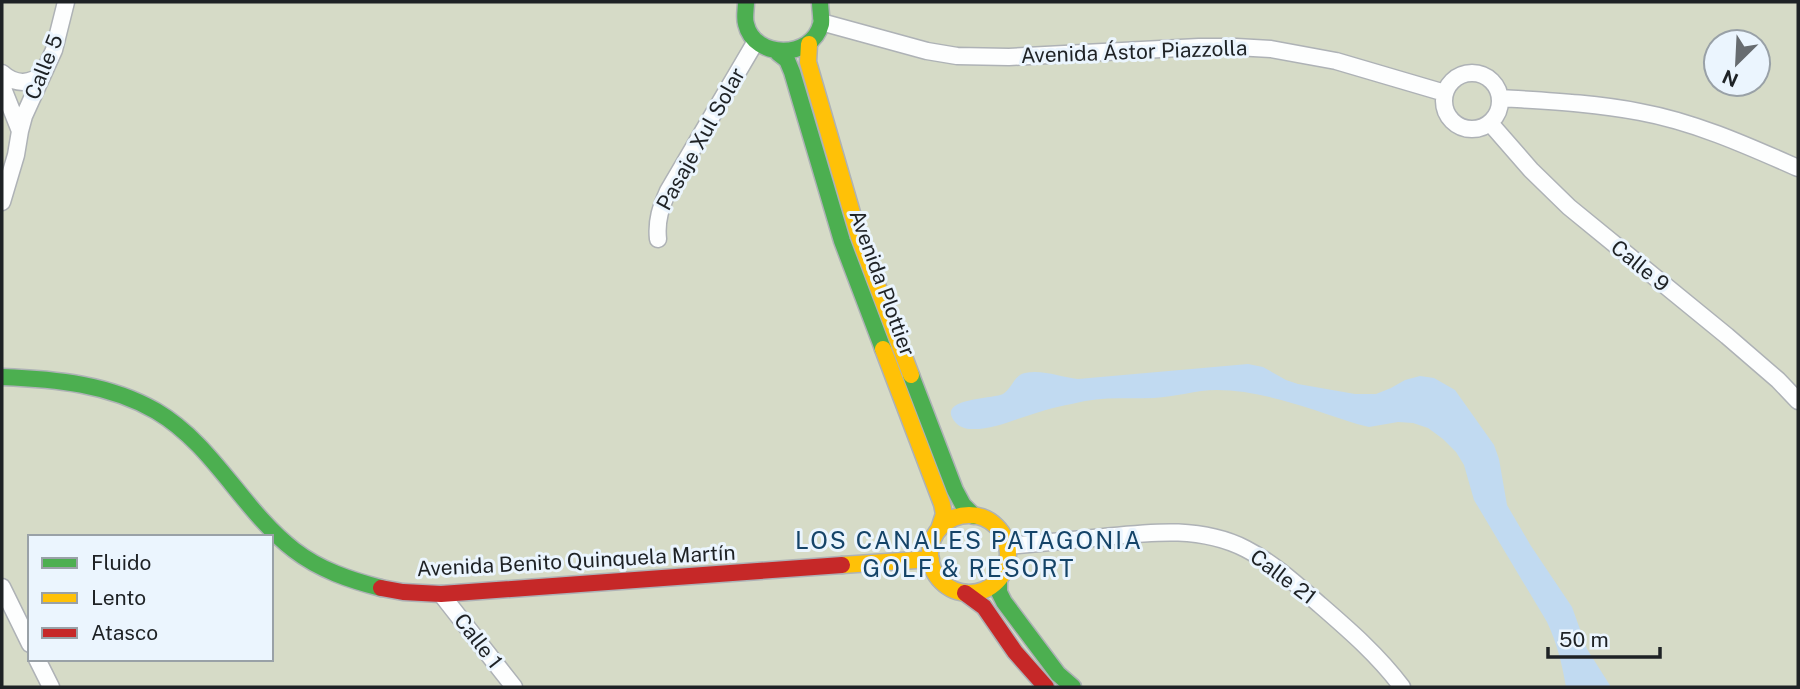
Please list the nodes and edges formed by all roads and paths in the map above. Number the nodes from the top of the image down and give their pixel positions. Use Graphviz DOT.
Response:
graph roads {
  1 [pos="66,2"];
  2 [pos="746,2"];
  3 [pos="820,2"];
  4 [pos="821,22"];
  5 [pos="756,41"];
  6 [pos="808,44"];
  7 [pos="778,52"];
  8 [pos="44,72"];
  9 [pos="2,73"];
  10 [pos="2,86"];
  11 [pos="1445,93"];
  12 [pos="1500,98"];
  13 [pos="1490,123"];
  14 [pos="20,131"];
  15 [pos="1798,168"];
  16 [pos="2,202"];
  17 [pos="658,239"];
  18 [pos="2,377"];
  19 [pos="1798,401"];
  20 [pos="974,516"];
  21 [pos="939,530"];
  22 [pos="1008,546"];
  23 [pos="931,559"];
  24 [pos="999,579"];
  25 [pos="2,587"];
  26 [pos="965,593"];
  27 [pos="441,594"];
  28 [pos="28,640"];
  29 [pos="38,661"];
  30 [pos="51,687"];
  31 [pos="514,687"];
  32 [pos="1046,687"];
  33 [pos="1073,687"];
  34 [pos="1402,687"];
  1 -- 8 [label="street, Calle 5"];
  2 -- 5 [label="street"];
  3 -- 4 [label="street"];
  4 -- 6 [label="street"];
  4 -- 11 [label="street, Avenida Ástor Piazzolla"];
  5 -- 7 [label="street"];
  5 -- 17 [label="street, Pasaje Xul Solar"];
  6 -- 7 [label="street"];
  6 -- 20 [label="street, Avenida Plottier"];
  7 -- 21 [label="street, Avenida Plottier"];
  8 -- 9 [label="street"];
  8 -- 14 [label="street, Calle 5"];
  10 -- 14 [label="street, Calle 5"];
  11 -- 12 [label="street"];
  11 -- 13 [label="street"];
  12 -- 13 [label="street"];
  12 -- 15 [label="street"];
  13 -- 19 [label="street, Calle 9"];
  14 -- 16 [label="street, Calle 5"];
  18 -- 27 [label="street, Avenida Benito Quinquela Martín"];
  20 -- 21 [label="street"];
  20 -- 22 [label="street, Avenida Plottier"];
  21 -- 23 [label="street, Avenida Plottier"];
  22 -- 24 [label="street"];
  22 -- 34 [label="street, Calle 21"];
  23 -- 26 [label="street"];
  23 -- 27 [label="street, Avenida Benito Quinquela Martín"];
  24 -- 26 [label="street"];
  24 -- 33 [label="street"];
  25 -- 28 [label="street"];
  26 -- 32 [label="street"];
  27 -- 31 [label="street, Calle 1"];
  29 -- 30 [label="street"];
}
